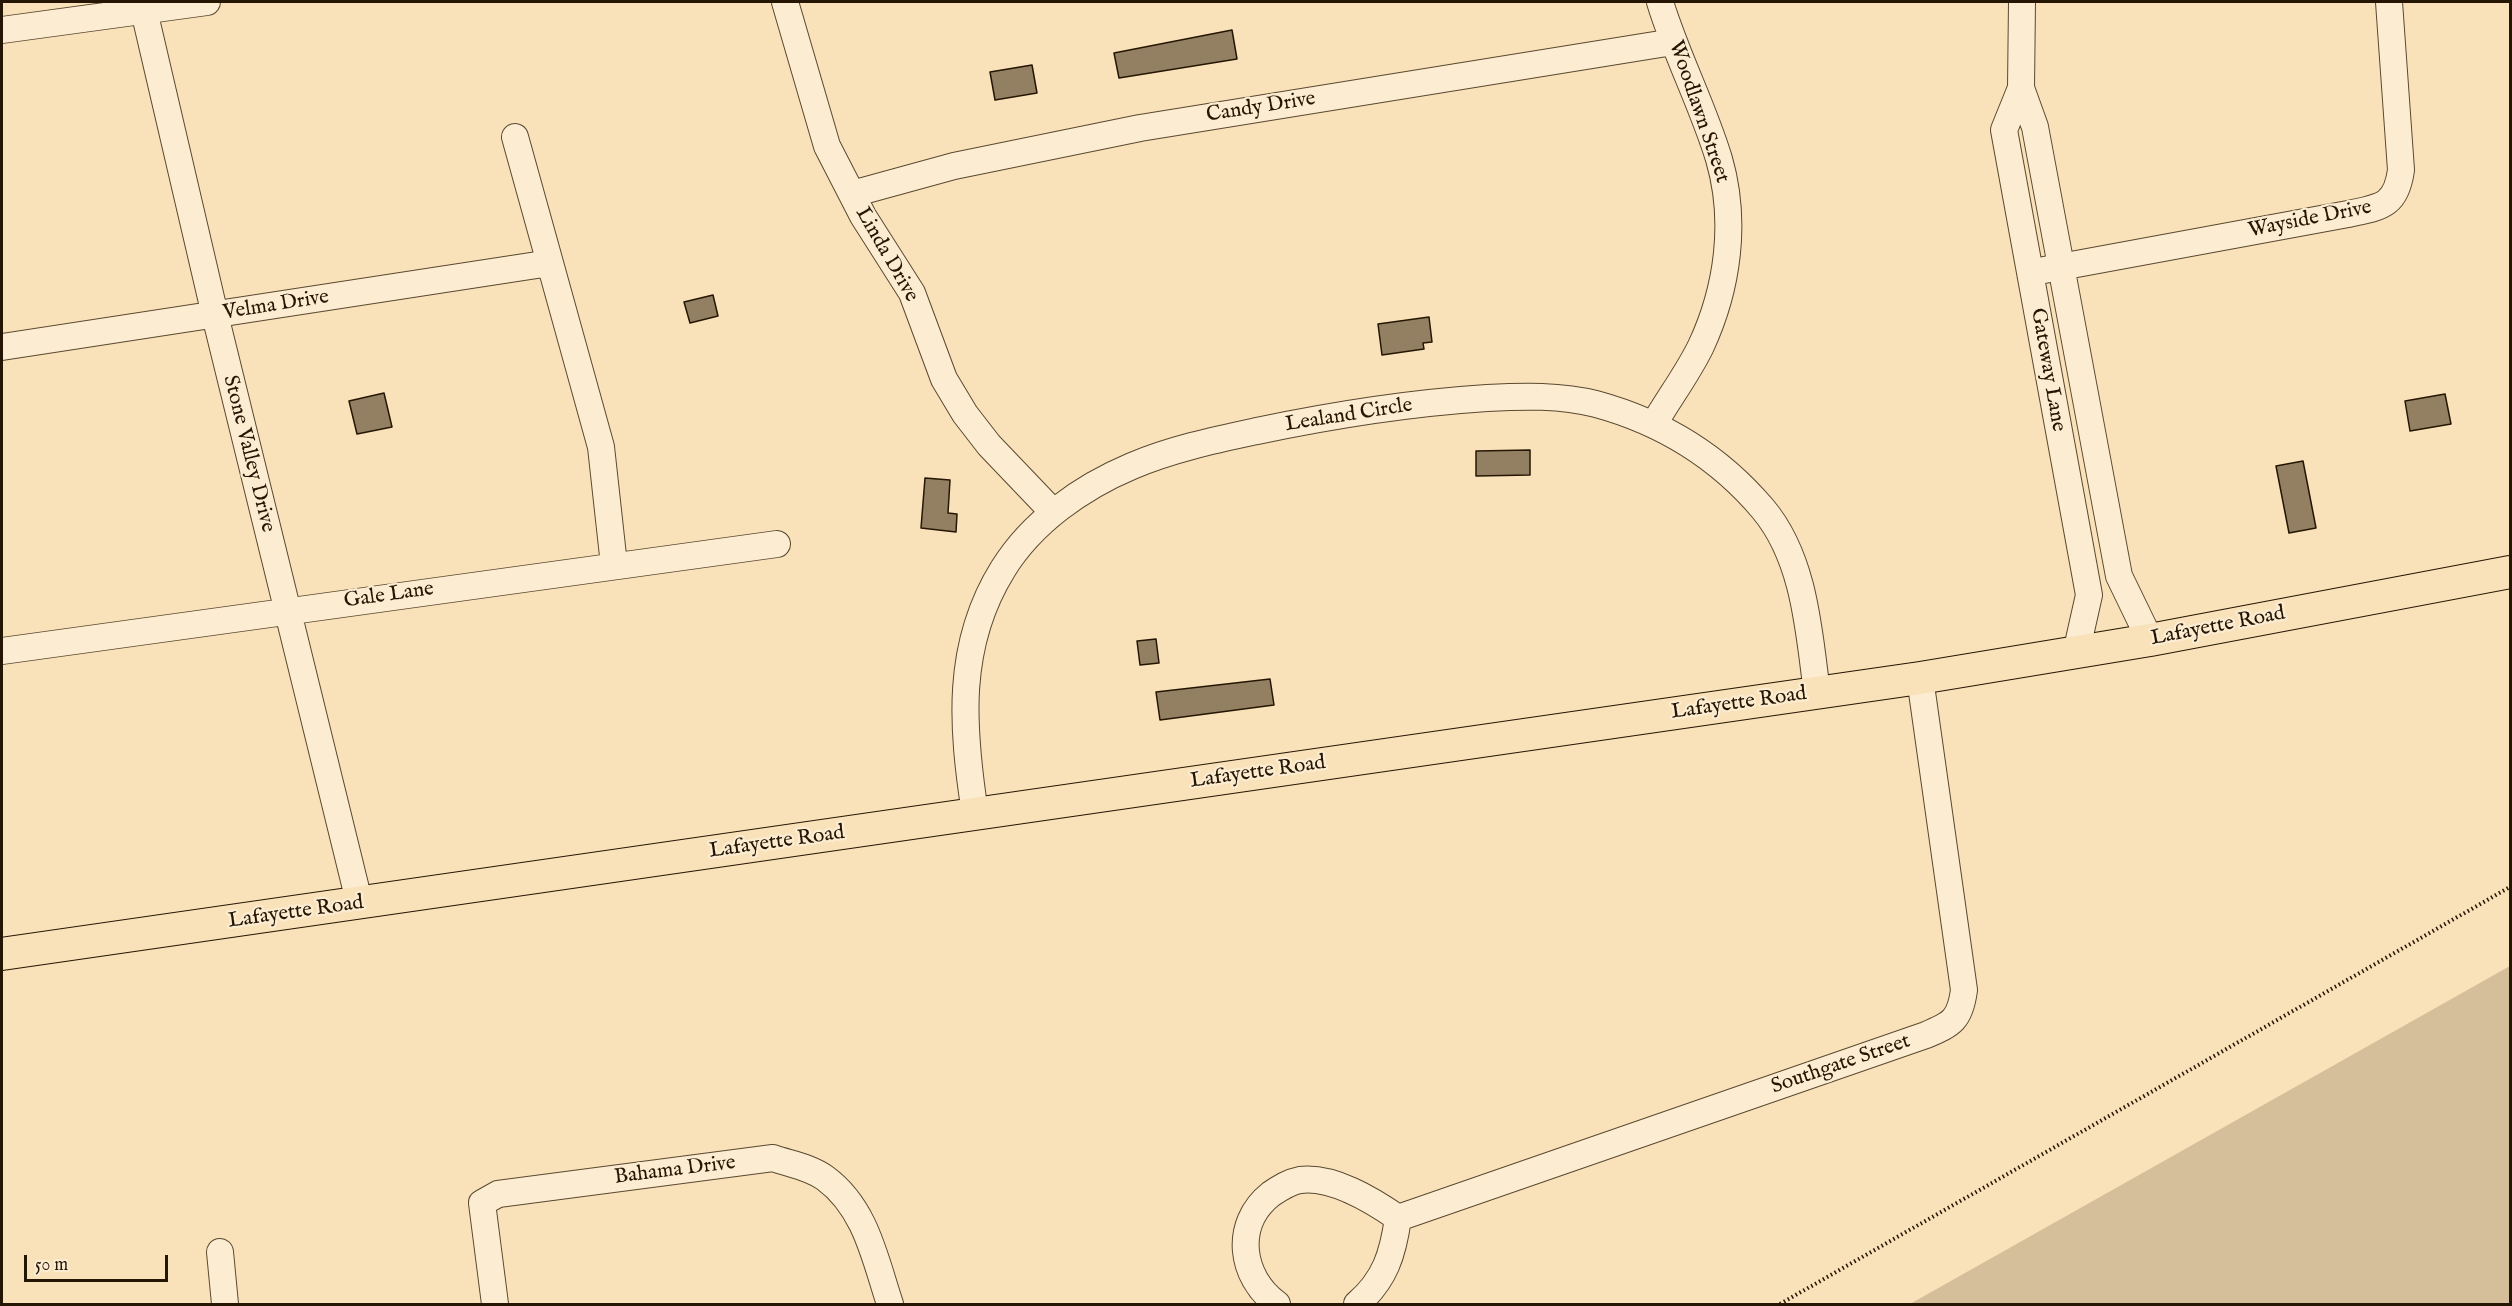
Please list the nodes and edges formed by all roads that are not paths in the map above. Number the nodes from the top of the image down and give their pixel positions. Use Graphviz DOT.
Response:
graph roads {
  1 [pos="207,2"];
  2 [pos="784,2"];
  3 [pos="1660,2"];
  4 [pos="2022,2"];
  5 [pos="2389,2"];
  6 [pos="143,6"];
  7 [pos="2,30"];
  8 [pos="1673,42"];
  9 [pos="2021,88"];
  10 [pos="515,137"];
  11 [pos="852,194"];
  12 [pos="550,263"];
  13 [pos="2059,266"];
  14 [pos="2029,274"];
  15 [pos="215,315"];
  16 [pos="2,347"];
  17 [pos="1654,424"];
  18 [pos="1053,512"];
  19 [pos="2111,536"];
  20 [pos="2079,543"];
  21 [pos="777,544"];
  22 [pos="614,564"];
  23 [pos="2511,572"];
  24 [pos="286,610"];
  25 [pos="2150,640"];
  26 [pos="2,651"];
  27 [pos="2076,653"];
  28 [pos="1920,678"];
  29 [pos="1816,693"];
  30 [pos="975,813"];
  31 [pos="360,905"];
  32 [pos="2,954"];
  33 [pos="1398,1218"];
  34 [pos="220,1252"];
  35 [pos="225,1305"];
  36 [pos="495,1305"];
  37 [pos="890,1305"];
  38 [pos="1277,1305"];
  39 [pos="1357,1305"];
  1 -- 6 [label="street"];
  2 -- 11 [label="street, Linda Drive"];
  3 -- 8 [label="street, Woodlawn Street"];
  4 -- 9 [label="street, Gateway Lane"];
  5 -- 13 [label="street, Wayside Drive"];
  6 -- 7 [label="street"];
  6 -- 15 [label="street, Stone Valley Drive"];
  8 -- 11 [label="street, Candy Drive"];
  8 -- 17 [label="street, Woodlawn Street"];
  9 -- 13 [label="street, Gateway Lane"];
  9 -- 14 [label="street, Gateway Lane"];
  10 -- 12 [label="street"];
  11 -- 18 [label="street, Linda Drive"];
  12 -- 15 [label="street, Velma Drive"];
  12 -- 22 [label="street"];
  13 -- 14 [label="street, Wayside Drive"];
  13 -- 19 [label="street, Gateway Lane"];
  14 -- 20 [label="street, Gateway Lane"];
  15 -- 16 [label="street, Velma Drive"];
  15 -- 24 [label="street, Stone Valley Drive"];
  17 -- 18 [label="street, Lealand Circle"];
  17 -- 29 [label="street, Lealand Circle"];
  18 -- 30 [label="street, Lealand Circle"];
  19 -- 20 [label="street"];
  19 -- 25 [label="street, Gateway Lane"];
  20 -- 27 [label="street, Gateway Lane"];
  21 -- 22 [label="street, Gale Lane"];
  22 -- 24 [label="street, Gale Lane"];
  23 -- 25 [label="main road, Lafayette Road"];
  24 -- 26 [label="street, Gale Lane"];
  24 -- 31 [label="street, Stone Valley Drive"];
  25 -- 27 [label="main road, Lafayette Road"];
  27 -- 28 [label="main road, Lafayette Road"];
  28 -- 29 [label="main road, Lafayette Road"];
  28 -- 33 [label="street, Southgate Street"];
  29 -- 30 [label="main road, Lafayette Road"];
  30 -- 31 [label="main road, Lafayette Road"];
  31 -- 32 [label="main road, Lafayette Road"];
  33 -- 38 [label="street"];
  33 -- 39 [label="street"];
  34 -- 35 [label="street"];
  36 -- 37 [label="street, Bahama Drive"];
}
